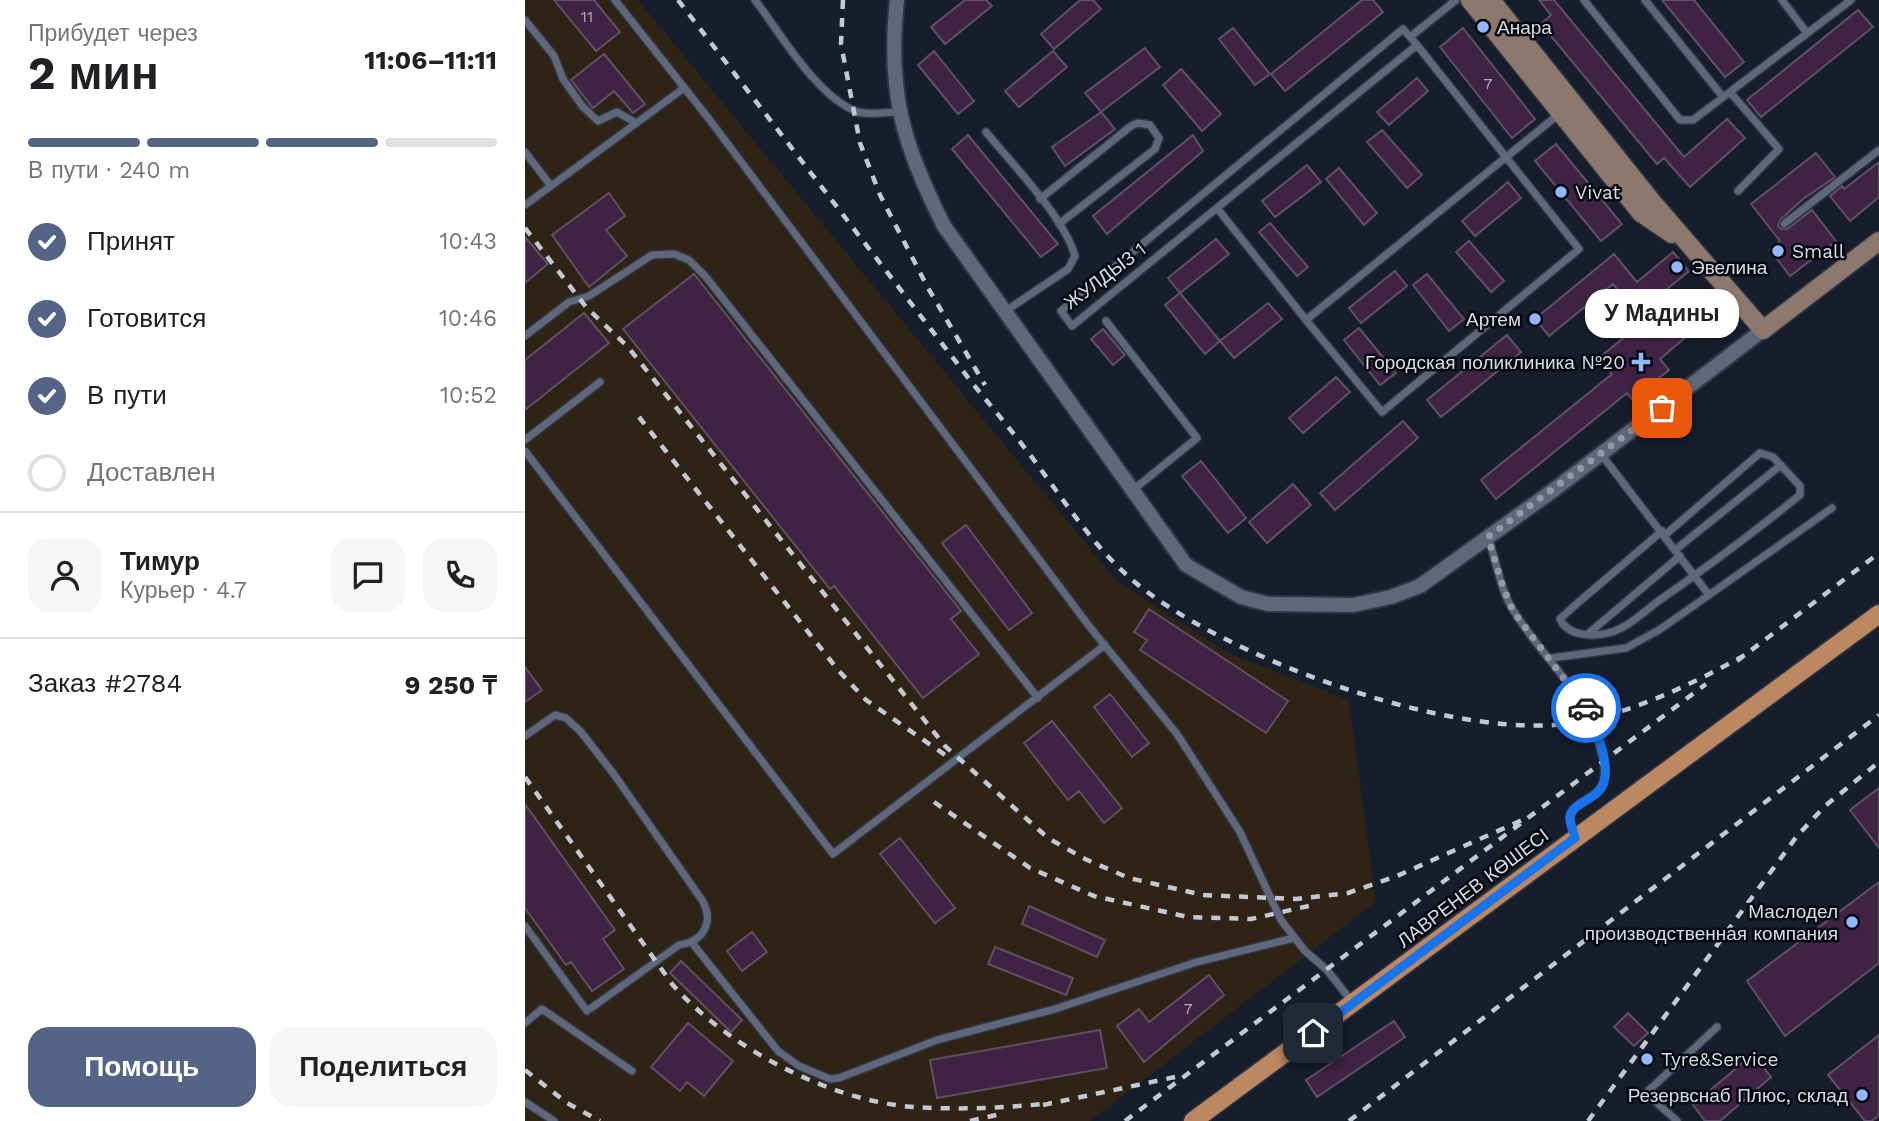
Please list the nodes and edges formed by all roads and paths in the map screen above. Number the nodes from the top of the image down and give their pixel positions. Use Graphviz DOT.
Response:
graph roads {
  1 [pos="615,0"];
  2 [pos="755,0"];
  3 [pos="897,0"];
  4 [pos="1456,0"];
  5 [pos="1470,0"];
  6 [pos="1491,0"];
  7 [pos="1584,0"];
  8 [pos="1644,0"];
  9 [pos="1781,0"];
  10 [pos="1851,0"];
  11 [pos="525,20"];
  12 [pos="1807,33"];
  13 [pos="1410,37"];
  14 [pos="1416,45"];
  15 [pos="684,88"];
  16 [pos="1730,92"];
  17 [pos="1723,97"];
  18 [pos="1567,108"];
  19 [pos="898,112"];
  20 [pos="636,123"];
  21 [pos="986,132"];
  22 [pos="1879,150"];
  23 [pos="525,152"];
  24 [pos="1506,158"];
  25 [pos="551,186"];
  26 [pos="1738,191"];
  27 [pos="1040,199"];
  28 [pos="525,205"];
  29 [pos="1217,208"];
  30 [pos="1059,224"];
  31 [pos="1784,224"];
  32 [pos="1879,241"];
  33 [pos="1004,312"];
  34 [pos="1306,320"];
  35 [pos="1106,321"];
  36 [pos="1763,330"];
  37 [pos="525,336"];
  38 [pos="600,382"];
  39 [pos="525,440"];
  40 [pos="525,452"];
  41 [pos="1601,454"];
  42 [pos="1781,464"];
  43 [pos="1132,491"];
  44 [pos="1832,508"];
  45 [pos="1663,533"];
  46 [pos="1488,537"];
  47 [pos="1678,553"];
  48 [pos="1695,576"];
  49 [pos="1709,596"];
  50 [pos="1879,614"];
  51 [pos="1588,634"];
  52 [pos="1105,645"];
  53 [pos="1551,658"];
  54 [pos="1038,698"];
  55 [pos="525,736"];
  56 [pos="1575,838"];
  57 [pos="525,926"];
  58 [pos="1294,938"];
  59 [pos="693,944"];
  60 [pos="1353,1003"];
  61 [pos="525,1024"];
  62 [pos="1717,1027"];
  63 [pos="632,1071"];
  64 [pos="525,1102"];
  65 [pos="555,1121"];
  66 [pos="1193,1121"];
  67 [pos="1677,1121"];
  1 -- 15 [label="lane"];
  2 -- 19 [label="lane"];
  3 -- 19 [label="street"];
  4 -- 13 [label="lane, ЖУЛДЫЗ 1"];
  5 -- 18 [label="street"];
  6 -- 18 [label="street"];
  7 -- 17 [label="lane"];
  8 -- 17 [label="lane"];
  9 -- 12 [label="lane"];
  10 -- 12 [label="lane"];
  11 -- 20 [label="lane"];
  12 -- 16 [label="lane"];
  13 -- 14 [label="lane"];
  13 -- 29 [label="lane, ЖУЛДЫЗ 1"];
  14 -- 24 [label="lane"];
  14 -- 29 [label="lane, ЖУЛДЫЗ 1"];
  15 -- 20 [label="lane"];
  15 -- 52 [label="lane"];
  16 -- 17 [label="lane"];
  16 -- 26 [label="lane"];
  18 -- 24 [label="lane"];
  18 -- 36 [label="street"];
  19 -- 33 [label="street"];
  20 -- 25 [label="lane"];
  21 -- 27 [label="lane"];
  22 -- 31 [label="lane"];
  23 -- 25 [label="lane"];
  24 -- 34 [label="lane"];
  24 -- 34 [label="lane"];
  25 -- 28 [label="lane"];
  27 -- 30 [label="lane"];
  27 -- 30 [label="lane"];
  29 -- 34 [label="lane"];
  30 -- 33 [label="lane"];
  32 -- 36 [label="street"];
  33 -- 43 [label="street"];
  35 -- 43 [label="lane"];
  36 -- 41 [label="street"];
  37 -- 54 [label="lane"];
  38 -- 39 [label="lane"];
  40 -- 54 [label="lane"];
  41 -- 45 [label="lane"];
  41 -- 46 [label="street"];
  42 -- 45 [label="lane"];
  42 -- 47 [label="lane"];
  42 -- 48 [label="lane"];
  43 -- 46 [label="street"];
  44 -- 49 [label="lane"];
  45 -- 47 [label="lane"];
  45 -- 51 [label="lane"];
  46 -- 53 [label="lane"];
  47 -- 48 [label="lane"];
  47 -- 51 [label="lane"];
  48 -- 49 [label="lane"];
  48 -- 51 [label="lane"];
  49 -- 53 [label="lane"];
  50 -- 56 [label="main road, ЛАВРЕНЕВ КӨШЕСІ"];
  52 -- 54 [label="lane"];
  52 -- 58 [label="lane"];
  53 -- 56 [label="lane"];
  55 -- 59 [label="lane"];
  56 -- 60 [label="main road, ЛАВРЕНЕВ КӨШЕСІ"];
  57 -- 59 [label="lane"];
  58 -- 59 [label="lane"];
  58 -- 60 [label="lane"];
  60 -- 66 [label="main road, ЛАВРЕНЕВ КӨШЕСІ"];
  61 -- 63 [label="lane"];
  62 -- 67 [label="lane"];
  64 -- 65 [label="lane"];
}
